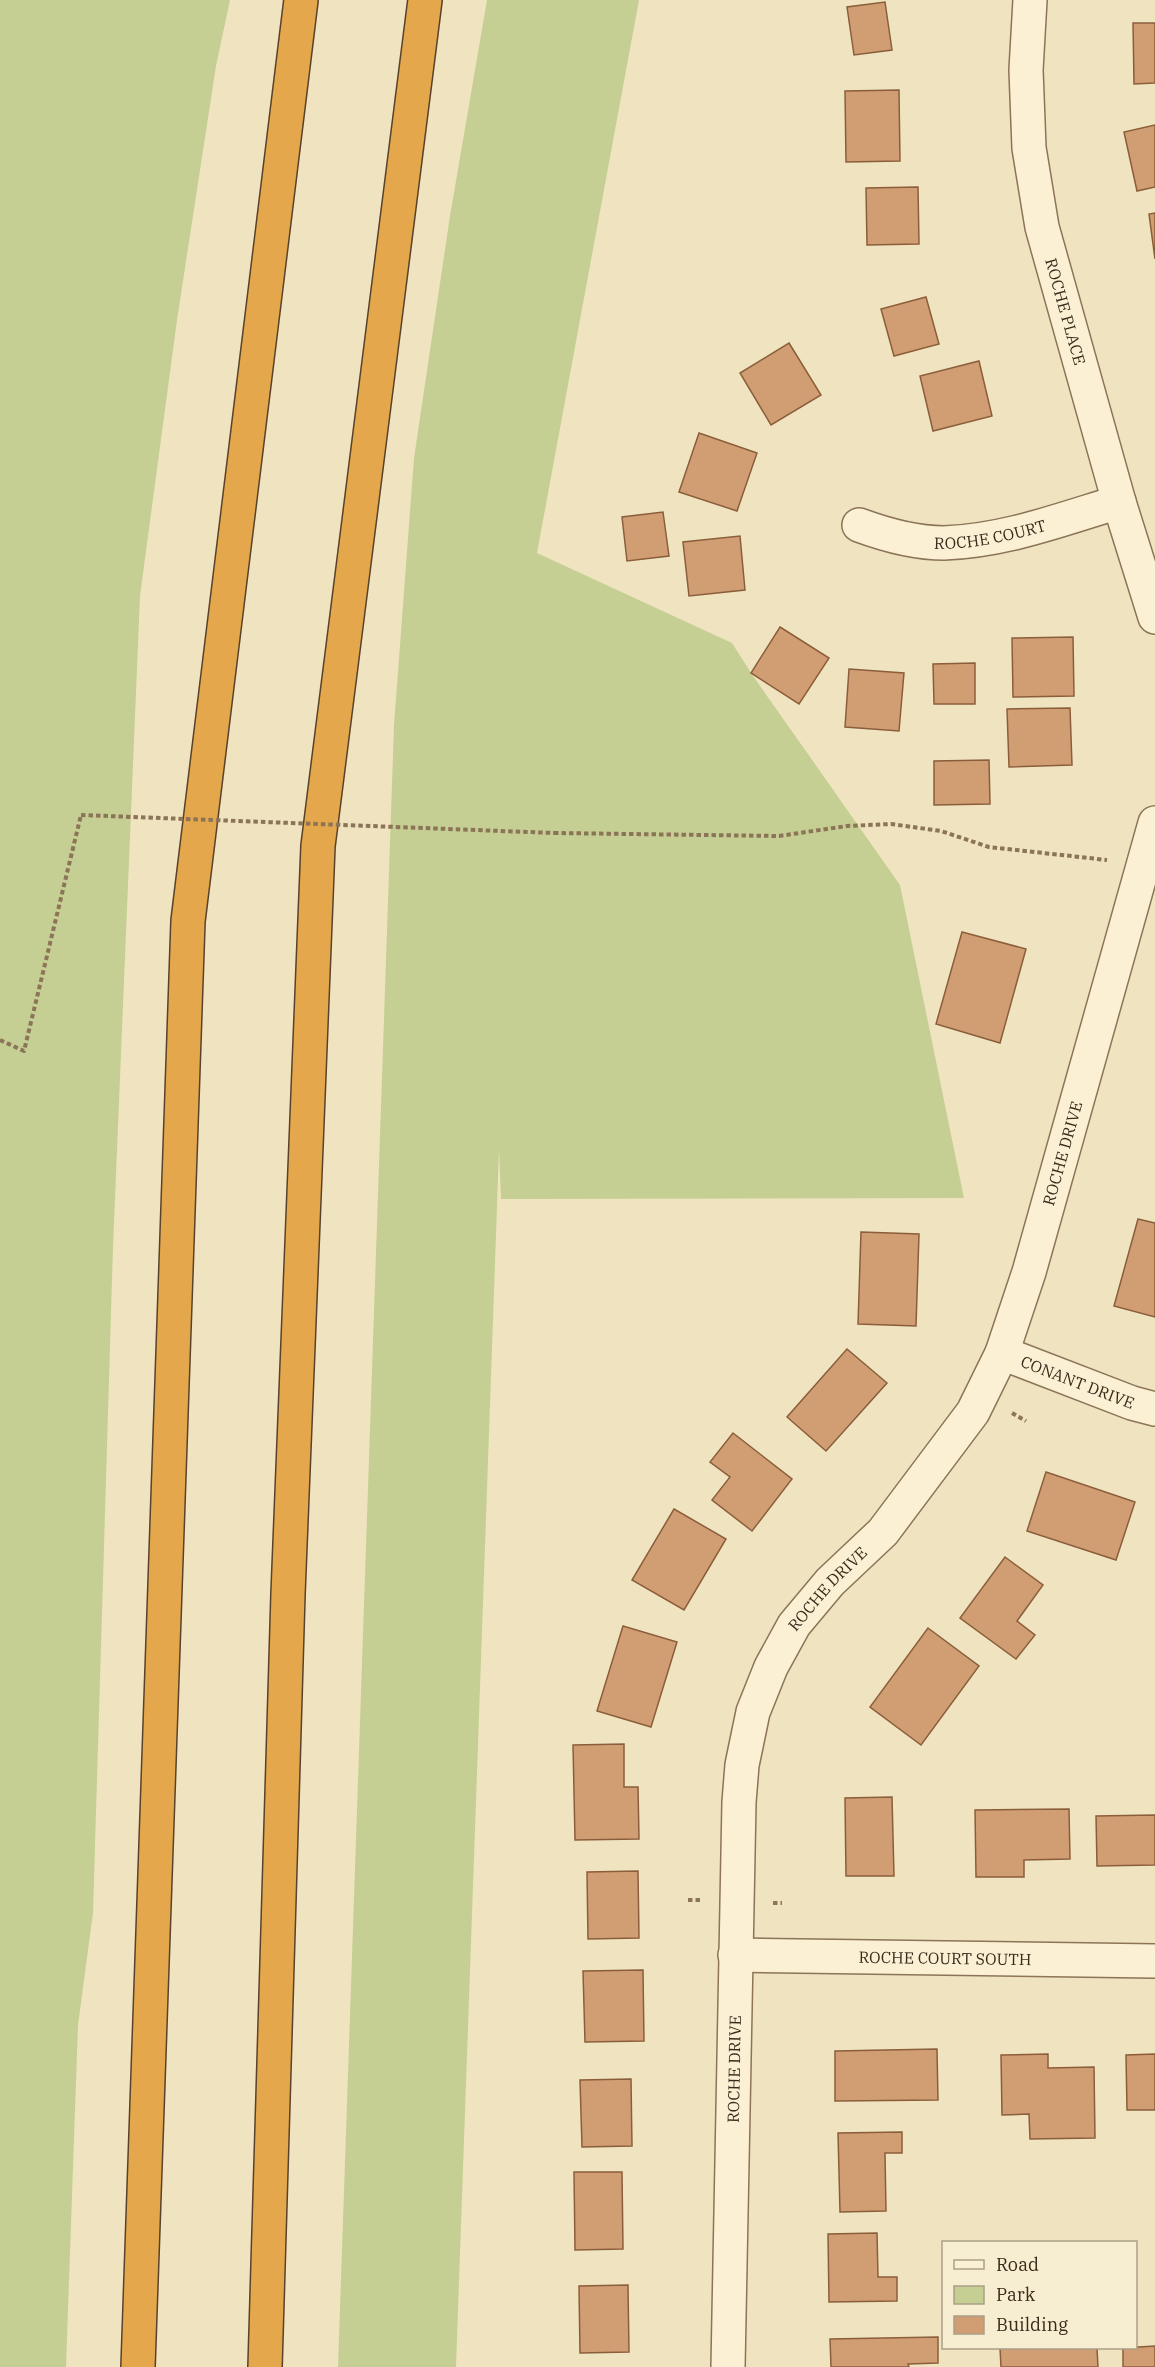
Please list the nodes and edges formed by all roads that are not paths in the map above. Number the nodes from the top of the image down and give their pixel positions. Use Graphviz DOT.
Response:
graph roads {
  1 [pos="301,0"];
  2 [pos="425,0"];
  3 [pos="1030,0"];
  4 [pos="1119,502"];
  5 [pos="859,525"];
  6 [pos="1155,617"];
  7 [pos="1155,823"];
  8 [pos="1149,867"];
  9 [pos="1002,1353"];
  10 [pos="1155,1409"];
  11 [pos="735,1955"];
  12 [pos="1155,1961"];
  13 [pos="138,2367"];
  14 [pos="265,2367"];
  15 [pos="728,2367"];
  1 -- 13 [label="highway"];
  2 -- 14 [label="highway"];
  3 -- 4 [label="street, ROCHE PLACE"];
  4 -- 5 [label="street, ROCHE COURT"];
  4 -- 6 [label="street, ROCHE PLACE"];
  7 -- 8 [label="street"];
  8 -- 9 [label="street, ROCHE DRIVE"];
  9 -- 10 [label="street, CONANT DRIVE"];
  9 -- 11 [label="street, ROCHE DRIVE"];
  11 -- 12 [label="street, ROCHE COURT SOUTH"];
  11 -- 15 [label="street, ROCHE DRIVE"];
}
